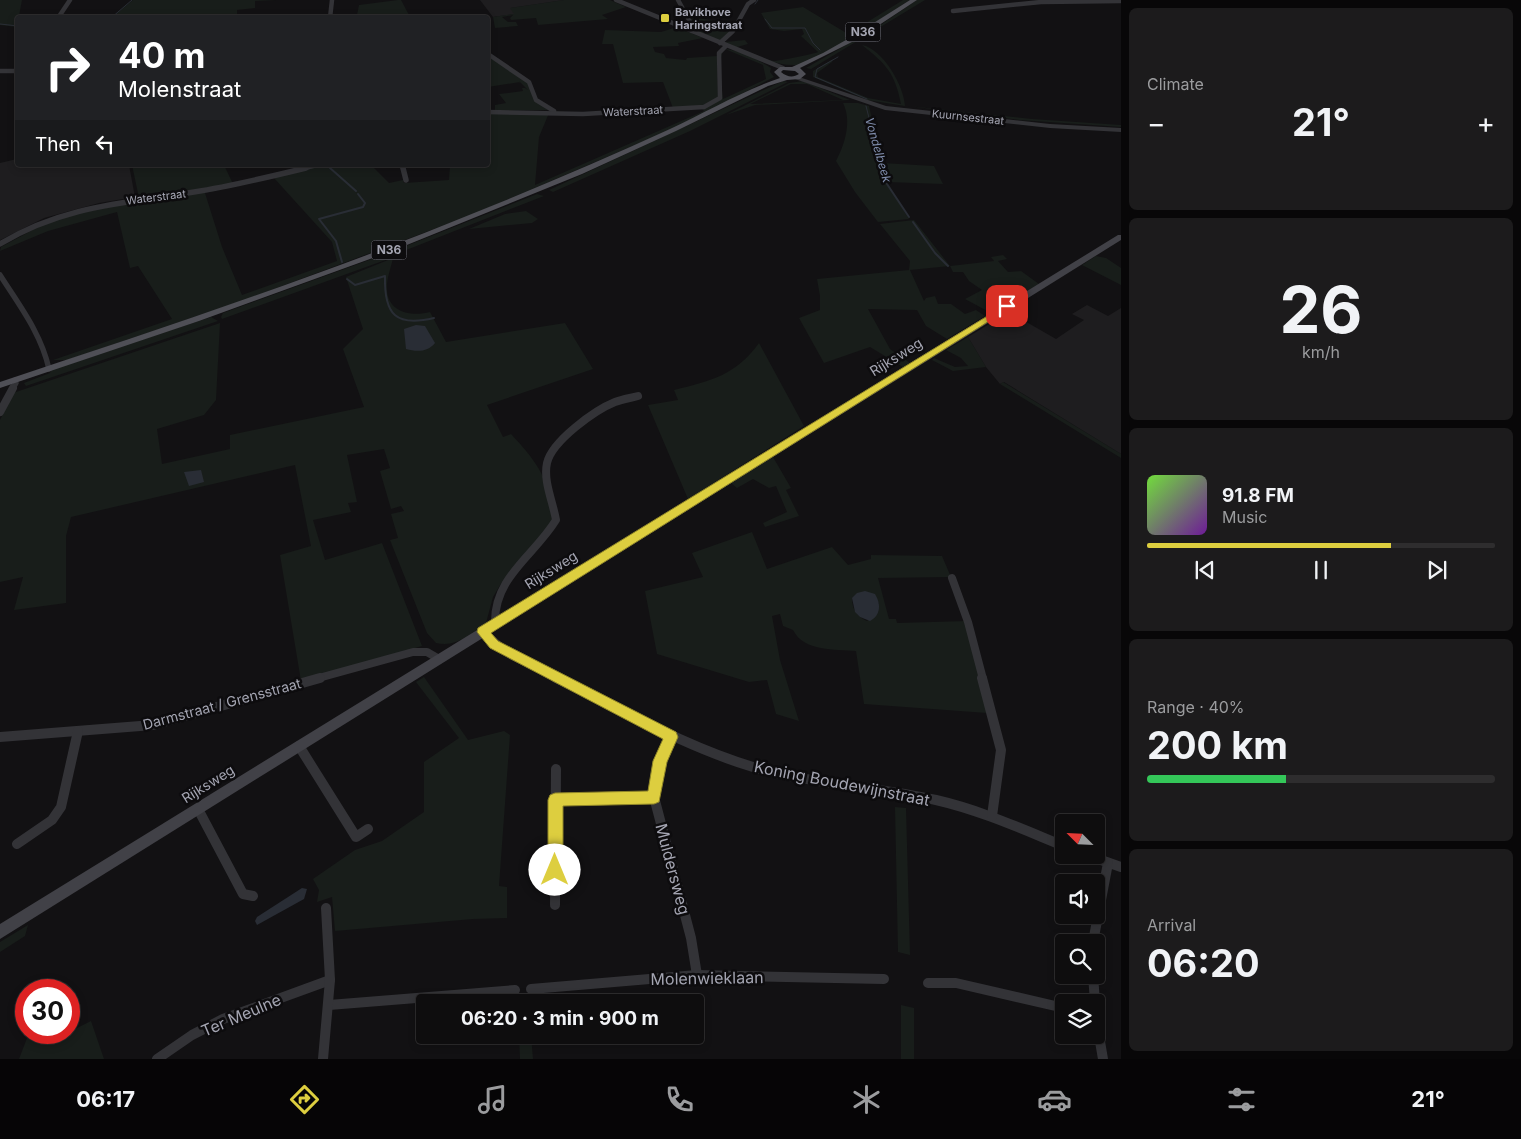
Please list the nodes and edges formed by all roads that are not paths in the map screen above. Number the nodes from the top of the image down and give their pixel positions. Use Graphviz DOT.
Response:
graph roads {
  1 [pos="70,0"];
  2 [pos="332,0"];
  3 [pos="616,0"];
  4 [pos="678,0"];
  5 [pos="754,0"];
  6 [pos="914,0"];
  7 [pos="1040,1"];
  8 [pos="1121,1"];
  9 [pos="953,10"];
  10 [pos="60,15"];
  11 [pos="330,15"];
  12 [pos="692,31"];
  13 [pos="723,45"];
  14 [pos="490,55"];
  15 [pos="811,62"];
  16 [pos="794,68"];
  17 [pos="15,71"];
  18 [pos="780,71"];
  19 [pos="0,72"];
  20 [pos="800,75"];
  21 [pos="787,78"];
  22 [pos="766,85"];
  23 [pos="819,85"];
  24 [pos="490,112"];
  25 [pos="556,112"];
  26 [pos="1121,130"];
  27 [pos="309,167"];
  28 [pos="403,167"];
  29 [pos="406,180"];
  30 [pos="1121,237"];
  31 [pos="0,244"];
  32 [pos="0,275"];
  33 [pos="49,369"];
  34 [pos="15,380"];
  35 [pos="0,385"];
  36 [pos="638,396"];
  37 [pos="0,412"];
  38 [pos="952,578"];
  39 [pos="495,623"];
  40 [pos="483,632"];
  41 [pos="439,659"];
  42 [pos="78,731"];
  43 [pos="0,737"];
  44 [pos="671,737"];
  45 [pos="299,746"];
  46 [pos="556,769"];
  47 [pos="654,797"];
  48 [pos="555,800"];
  49 [pos="198,809"];
  50 [pos="992,816"];
  51 [pos="368,830"];
  52 [pos="1055,842"];
  53 [pos="17,844"];
  54 [pos="1105,863"];
  55 [pos="1108,864"];
  56 [pos="1121,867"];
  57 [pos="253,896"];
  58 [pos="555,905"];
  59 [pos="326,908"];
  60 [pos="0,932"];
  61 [pos="1095,934"];
  62 [pos="697,975"];
  63 [pos="884,979"];
  64 [pos="330,980"];
  65 [pos="928,983"];
  66 [pos="531,989"];
  67 [pos="515,990"];
  68 [pos="328,1006"];
  69 [pos="1055,1006"];
  70 [pos="1100,1044"];
  71 [pos="157,1059"];
  72 [pos="323,1059"];
  73 [pos="1103,1059"];
  1 -- 10 [label="street"];
  2 -- 11 [label="street"];
  3 -- 12 [label="street"];
  4 -- 12 [label="street"];
  5 -- 13 [label="street"];
  6 -- 15 [label="main road, N36"];
  7 -- 8 [label="street"];
  7 -- 9 [label="street"];
  12 -- 13 [label="street"];
  13 -- 18 [label="street"];
  13 -- 25 [label="street, Waterstraat"];
  14 -- 25 [label="street"];
  15 -- 16 [label="main road, N36"];
  15 -- 20 [label="main road, N36"];
  16 -- 18 [label="main road, N36"];
  16 -- 20 [label="main road, N36"];
  17 -- 19 [label="street"];
  18 -- 21 [label="main road, N36"];
  18 -- 22 [label="main road, N36"];
  20 -- 21 [label="main road, N36"];
  20 -- 23 [label="street, Kuurnsestraat"];
  21 -- 22 [label="main road, N36"];
  22 -- 33 [label="main road, N36"];
  23 -- 26 [label="street, Kuurnsestraat"];
  24 -- 25 [label="street, Waterstraat"];
  27 -- 31 [label="street, Waterstraat"];
  28 -- 29 [label="street"];
  30 -- 39 [label="main road, Rijksweg"];
  32 -- 33 [label="street"];
  33 -- 34 [label="main road, N36"];
  34 -- 35 [label="main road, N36"];
  34 -- 37 [label="street"];
  36 -- 39 [label="street"];
  38 -- 50 [label="street"];
  39 -- 40 [label="main road, Rijksweg"];
  40 -- 41 [label="main road, Rijksweg"];
  40 -- 44 [label="street, Koning Boudewijnstraat"];
  41 -- 42 [label="street, Darmstraat / Grensstraat"];
  41 -- 45 [label="main road, Rijksweg"];
  42 -- 43 [label="street, Darmstraat / Grensstraat"];
  42 -- 53 [label="street"];
  44 -- 47 [label="street, Muldersweg"];
  44 -- 50 [label="street, Koning Boudewijnstraat"];
  45 -- 49 [label="main road, Rijksweg"];
  45 -- 51 [label="street"];
  46 -- 48 [label="street"];
  47 -- 48 [label="street"];
  47 -- 62 [label="street, Muldersweg"];
  48 -- 58 [label="street"];
  49 -- 57 [label="street"];
  49 -- 60 [label="main road, Rijksweg"];
  50 -- 52 [label="street, Koning Boudewijnstraat"];
  54 -- 55 [label="street"];
  55 -- 56 [label="street"];
  55 -- 61 [label="street"];
  59 -- 64 [label="street"];
  62 -- 63 [label="street, Molenwieklaan"];
  62 -- 66 [label="street, Molenwieklaan"];
  64 -- 68 [label="street"];
  64 -- 71 [label="street, Ter Meulne"];
  65 -- 69 [label="street"];
  67 -- 68 [label="street"];
  68 -- 72 [label="street"];
  70 -- 73 [label="street"];
}
